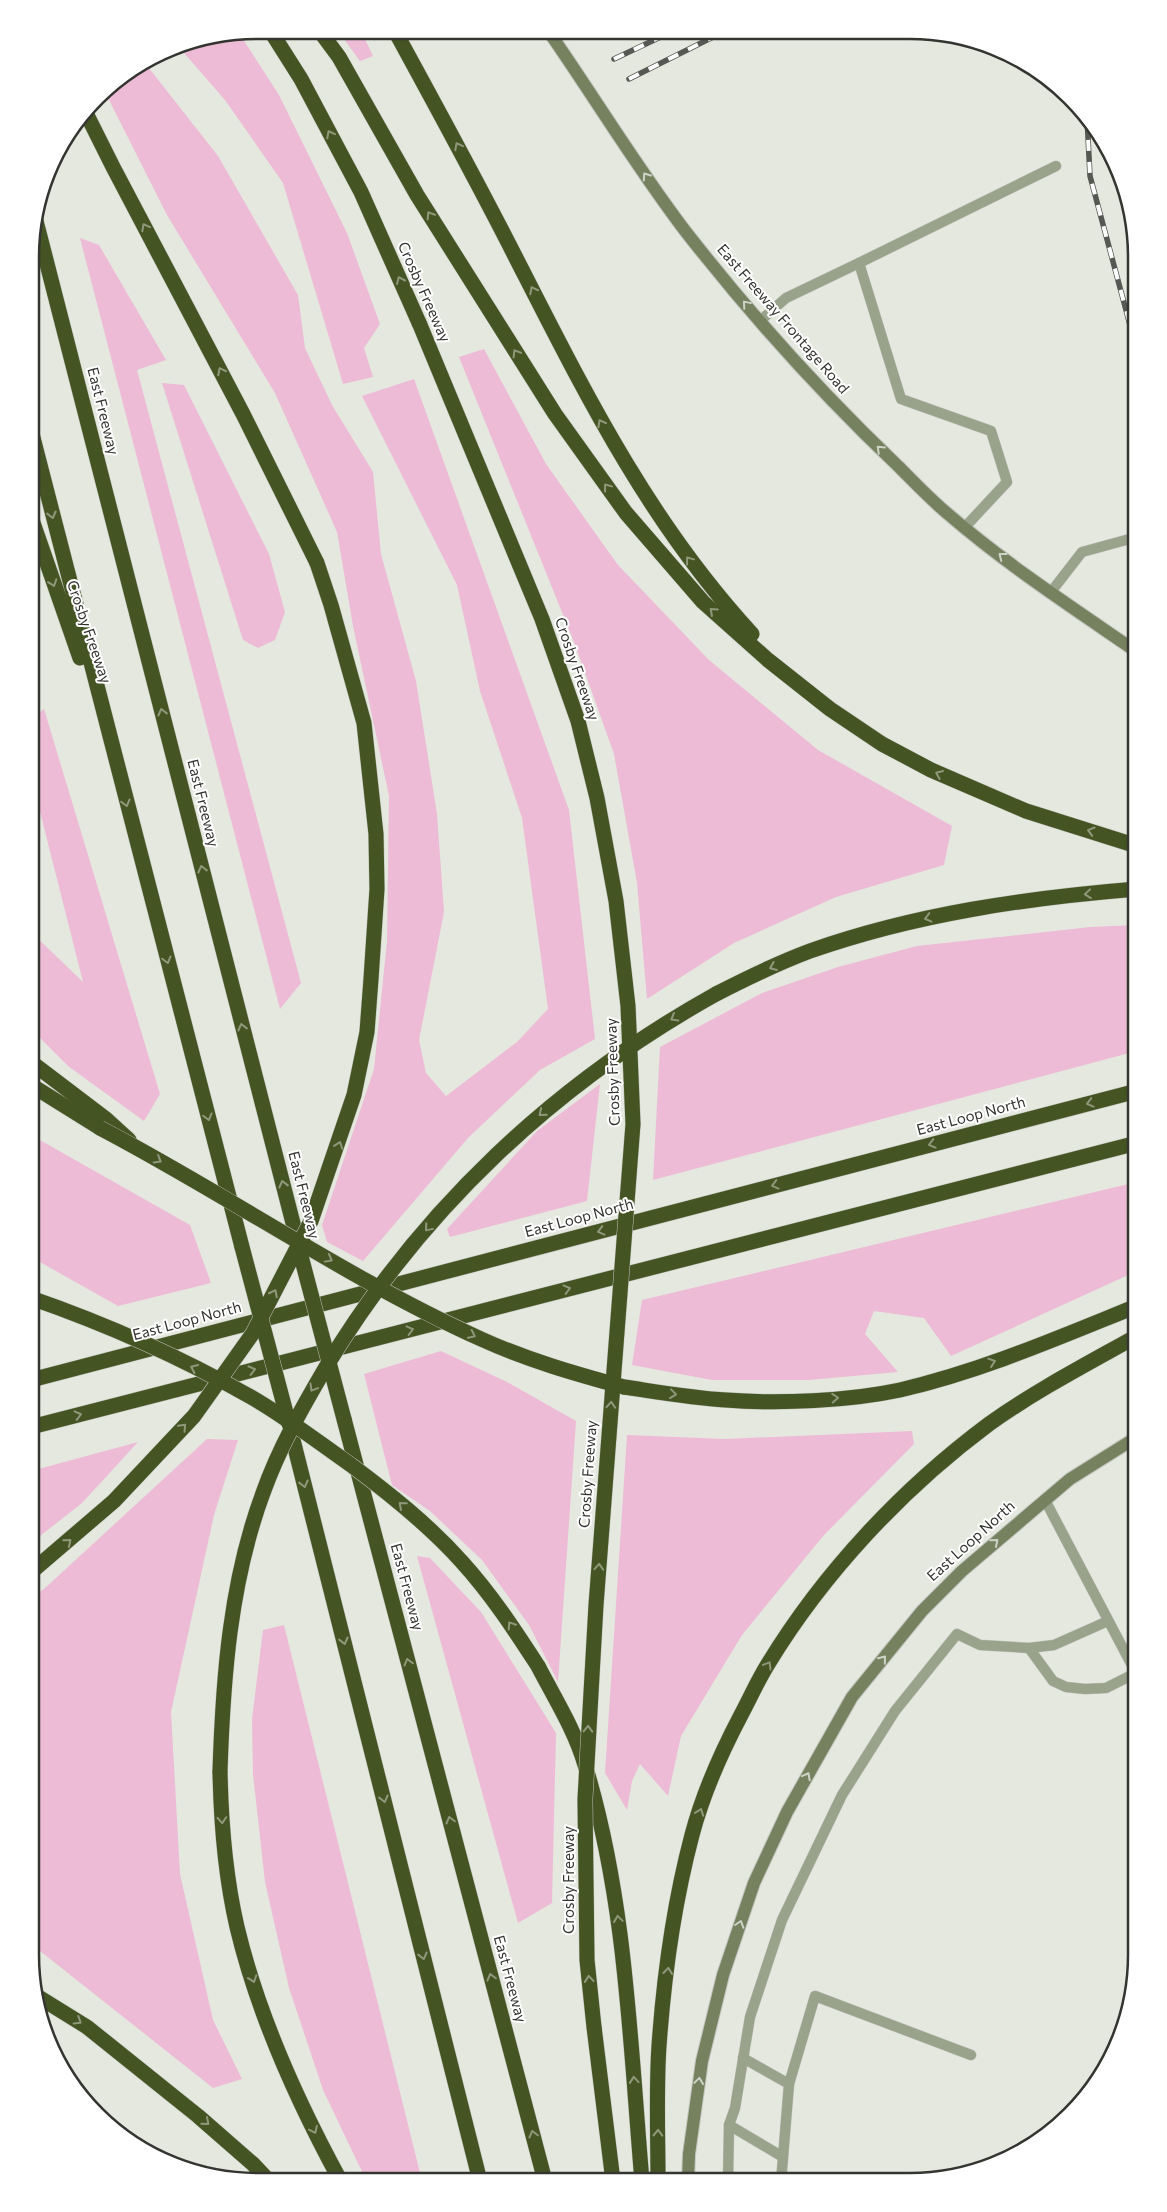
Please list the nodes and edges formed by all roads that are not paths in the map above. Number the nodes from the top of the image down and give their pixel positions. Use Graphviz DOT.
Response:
graph roads {
  1 [pos="276,39"];
  2 [pos="326,39"];
  3 [pos="399,39"];
  4 [pos="554,39"];
  5 [pos="89,118"];
  6 [pos="1056,166"];
  7 [pos="40,236"];
  8 [pos="859,263"];
  9 [pos="760,321"];
  10 [pos="39,461"];
  11 [pos="965,527"];
  12 [pos="1128,539"];
  13 [pos="39,540"];
  14 [pos="1046,589"];
  15 [pos="1128,646"];
  16 [pos="830,709"];
  17 [pos="114,756"];
  18 [pos="1128,843"];
  19 [pos="1128,890"];
  20 [pos="39,1069"];
  21 [pos="39,1089"];
  22 [pos="1128,1092"];
  23 [pos="103,1124"];
  24 [pos="1128,1145"];
  25 [pos="39,1301"];
  26 [pos="1128,1310"];
  27 [pos="1128,1341"];
  28 [pos="39,1378"];
  29 [pos="39,1425"];
  30 [pos="1128,1443"];
  31 [pos="1044,1500"];
  32 [pos="39,1565"];
  33 [pos="1108,1622"];
  34 [pos="1029,1648"];
  35 [pos="1128,1659"];
  36 [pos="1128,1678"];
  37 [pos="43,2000"];
  38 [pos="971,2055"];
  39 [pos="744,2058"];
  40 [pos="789,2084"];
  41 [pos="729,2125"];
  42 [pos="783,2157"];
  43 [pos="261,2173"];
  44 [pos="337,2173"];
  45 [pos="478,2173"];
  46 [pos="543,2173"];
  47 [pos="612,2173"];
  48 [pos="641,2173"];
  49 [pos="658,2173"];
  50 [pos="688,2173"];
  51 [pos="728,2173"];
  52 [pos="782,2173"];
  47 -- 1 [label="highway, Crosby Freeway, one-way, bridge"];
  16 -- 2 [label="highway, one-way"];
  16 -- 3 [label="highway, one-way"];
  9 -- 4 [label="main road, East Freeway Frontage Road, one-way"];
  32 -- 5 [label="highway, one-way, bridge"];
  6 -- 8 [label="lane"];
  46 -- 7 [label="highway, East Freeway, one-way, bridge"];
  8 -- 9 [label="lane"];
  8 -- 11 [label="lane"];
  11 -- 9 [label="main road, East Freeway Frontage Road, one-way"];
  10 -- 17 [label="highway, one-way"];
  14 -- 11 [label="main road, East Freeway Frontage Road, one-way"];
  12 -- 14 [label="lane"];
  13 -- 17 [label="highway, Crosby Freeway, one-way"];
  14 -- 15 [label="main road"];
  18 -- 16 [label="highway, one-way"];
  17 -- 45 [label="highway, one-way, bridge"];
  19 -- 44 [label="highway, one-way, bridge"];
  20 -- 23 [label="highway"];
  21 -- 23 [label="highway"];
  22 -- 28 [label="highway, East Loop North, one-way"];
  23 -- 26 [label="highway, one-way, bridge"];
  29 -- 24 [label="highway, one-way"];
  48 -- 25 [label="highway, one-way, bridge"];
  49 -- 27 [label="highway, one-way"];
  30 -- 31 [label="main road, East Loop North"];
  31 -- 33 [label="lane"];
  50 -- 31 [label="main road, East Loop North, one-way"];
  33 -- 34 [label="lane"];
  33 -- 35 [label="lane"];
  34 -- 36 [label="lane"];
  34 -- 39 [label="lane"];
  37 -- 43 [label="highway, one-way"];
  38 -- 40 [label="lane"];
  39 -- 40 [label="lane"];
  39 -- 41 [label="lane"];
  40 -- 42 [label="lane"];
  41 -- 42 [label="lane"];
  41 -- 51 [label="lane"];
  42 -- 52 [label="lane"];
}
